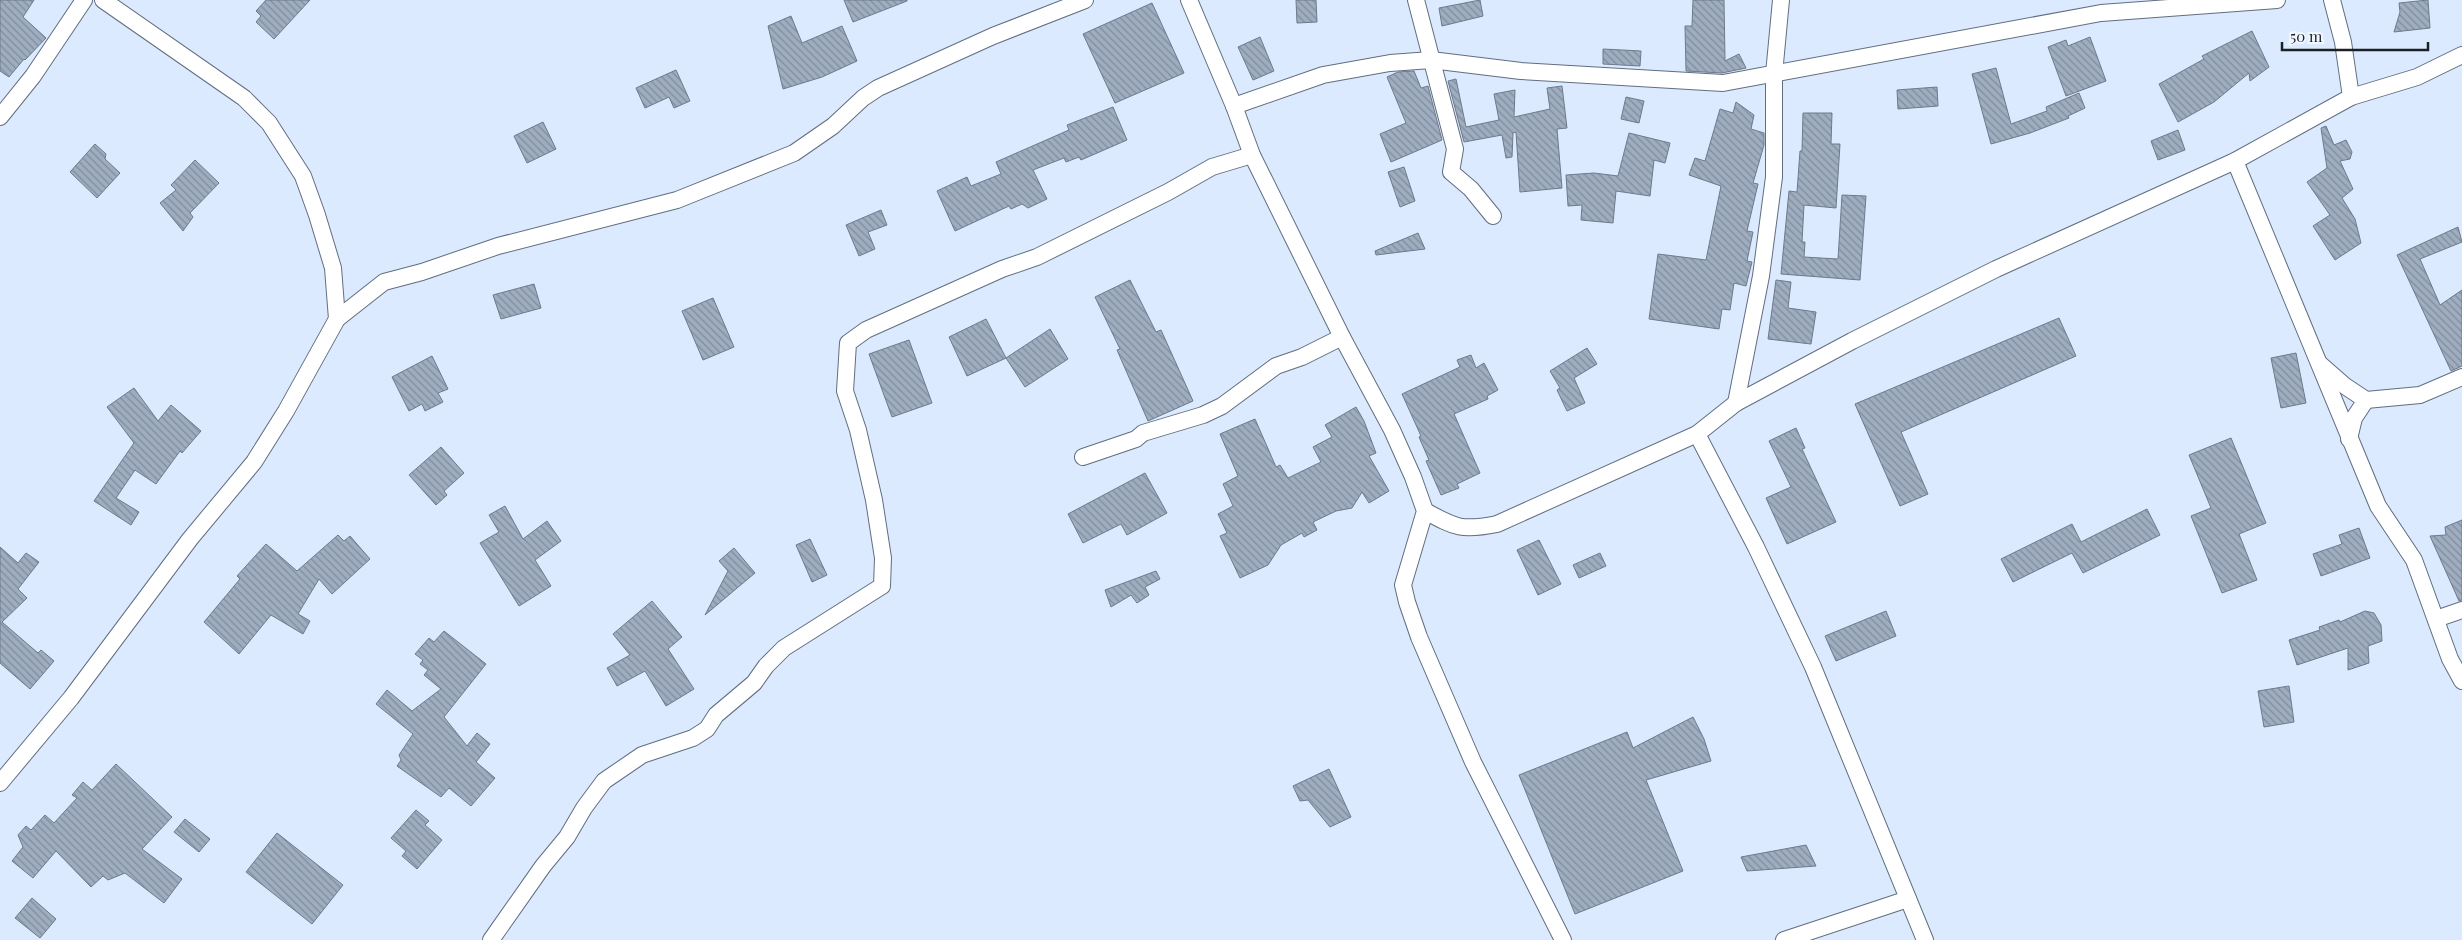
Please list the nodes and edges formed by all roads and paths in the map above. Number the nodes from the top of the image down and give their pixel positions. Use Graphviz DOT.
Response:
graph roads {
  1 [pos="84,0"];
  2 [pos="103,0"];
  3 [pos="1084,0"];
  4 [pos="1189,0"];
  5 [pos="1416,0"];
  6 [pos="1781,0"];
  7 [pos="2277,0"];
  8 [pos="2332,0"];
  9 [pos="2462,55"];
  10 [pos="1431,60"];
  11 [pos="1774,74"];
  12 [pos="2351,97"];
  13 [pos="1234,106"];
  14 [pos="0,117"];
  15 [pos="1252,155"];
  16 [pos="2235,160"];
  17 [pos="1493,216"];
  18 [pos="337,318"];
  19 [pos="1342,337"];
  20 [pos="2319,364"];
  21 [pos="2462,377"];
  22 [pos="2366,400"];
  23 [pos="1736,403"];
  24 [pos="1697,434"];
  25 [pos="2349,439"];
  26 [pos="1084,457"];
  27 [pos="1425,511"];
  28 [pos="2462,610"];
  29 [pos="2436,619"];
  30 [pos="2462,681"];
  31 [pos="0,783"];
  32 [pos="1908,899"];
  33 [pos="491,940"];
  34 [pos="1563,940"];
  35 [pos="1784,940"];
  36 [pos="1925,940"];
  1 -- 14 [label="street"];
  2 -- 18 [label="street"];
  3 -- 18 [label="street"];
  4 -- 13 [label="street"];
  5 -- 10 [label="street"];
  6 -- 11 [label="street"];
  7 -- 11 [label="street"];
  8 -- 12 [label="street"];
  9 -- 12 [label="street"];
  10 -- 11 [label="street"];
  10 -- 13 [label="street"];
  10 -- 17 [label="street"];
  11 -- 23 [label="street"];
  12 -- 16 [label="street"];
  13 -- 15 [label="street"];
  15 -- 19 [label="street"];
  15 -- 33 [label="street"];
  16 -- 20 [label="street"];
  16 -- 23 [label="street"];
  18 -- 31 [label="street"];
  19 -- 26 [label="street"];
  19 -- 27 [label="street"];
  20 -- 22 [label="street"];
  20 -- 25 [label="street"];
  21 -- 22 [label="street"];
  22 -- 25 [label="street"];
  23 -- 24 [label="street"];
  24 -- 27 [label="street"];
  24 -- 32 [label="street"];
  25 -- 29 [label="street"];
  27 -- 34 [label="street"];
  28 -- 29 [label="street"];
  29 -- 30 [label="street"];
  32 -- 35 [label="street"];
  32 -- 36 [label="street"];
}
